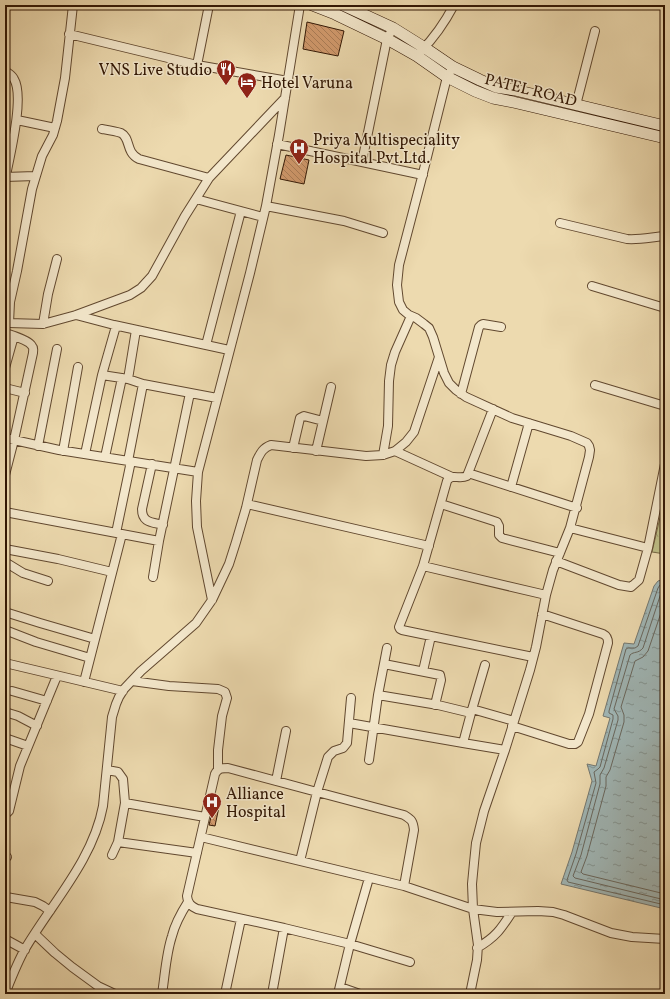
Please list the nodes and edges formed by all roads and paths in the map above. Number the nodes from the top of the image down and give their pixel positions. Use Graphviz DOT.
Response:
graph roads {
  1 [pos="73,5"];
  2 [pos="209,5"];
  3 [pos="300,5"];
  4 [pos="312,5"];
  5 [pos="343,5"];
  6 [pos="454,5"];
  7 [pos="393,28"];
  8 [pos="595,31"];
  9 [pos="69,34"];
  10 [pos="387,39"];
  11 [pos="425,48"];
  12 [pos="417,56"];
  13 [pos="197,65"];
  14 [pos="453,67"];
  15 [pos="5,71"];
  16 [pos="447,77"];
  17 [pos="288,81"];
  18 [pos="496,87"];
  19 [pos="285,98"];
  20 [pos="493,98"];
  21 [pos="576,105"];
  22 [pos="17,120"];
  23 [pos="665,126"];
  24 [pos="55,128"];
  25 [pos="102,129"];
  26 [pos="665,138"];
  27 [pos="277,144"];
  28 [pos="362,162"];
  29 [pos="423,175"];
  30 [pos="35,176"];
  31 [pos="5,178"];
  32 [pos="209,178"];
  33 [pos="196,199"];
  34 [pos="266,206"];
  35 [pos="241,211"];
  36 [pos="263,217"];
  37 [pos="560,223"];
  38 [pos="383,233"];
  39 [pos="665,236"];
  40 [pos="57,259"];
  41 [pos="592,286"];
  42 [pos="665,308"];
  43 [pos="76,315"];
  44 [pos="411,316"];
  45 [pos="7,323"];
  46 [pos="43,324"];
  47 [pos="116,326"];
  48 [pos="501,327"];
  49 [pos="136,330"];
  50 [pos="5,333"];
  51 [pos="14,336"];
  52 [pos="206,345"];
  53 [pos="57,349"];
  54 [pos="229,350"];
  55 [pos="439,357"];
  56 [pos="78,367"];
  57 [pos="5,368"];
  58 [pos="102,375"];
  59 [pos="125,379"];
  60 [pos="143,384"];
  61 [pos="595,385"];
  62 [pos="331,387"];
  63 [pos="5,388"];
  64 [pos="24,393"];
  65 [pos="190,393"];
  66 [pos="461,394"];
  67 [pos="217,398"];
  68 [pos="665,406"];
  69 [pos="493,409"];
  70 [pos="323,421"];
  71 [pos="529,423"];
  72 [pos="5,438"];
  73 [pos="14,440"];
  74 [pos="38,446"];
  75 [pos="293,448"];
  76 [pos="395,450"];
  77 [pos="63,451"];
  78 [pos="316,451"];
  79 [pos="85,454"];
  80 [pos="384,455"];
  81 [pos="105,457"];
  82 [pos="130,461"];
  83 [pos="152,464"];
  84 [pos="665,464"];
  85 [pos="174,468"];
  86 [pos="198,472"];
  87 [pos="468,473"];
  88 [pos="5,475"];
  89 [pos="452,477"];
  90 [pos="512,487"];
  91 [pos="247,504"];
  92 [pos="441,504"];
  93 [pos="577,508"];
  94 [pos="5,512"];
  95 [pos="163,524"];
  96 [pos="570,528"];
  97 [pos="119,534"];
  98 [pos="159,541"];
  99 [pos="429,546"];
  100 [pos="648,548"];
  101 [pos="5,549"];
  102 [pos="560,553"];
  103 [pos="556,561"];
  104 [pos="5,562"];
  105 [pos="423,566"];
  106 [pos="112,572"];
  107 [pos="154,577"];
  108 [pos="48,581"];
  109 [pos="546,596"];
  110 [pos="212,600"];
  111 [pos="5,612"];
  112 [pos="542,614"];
  113 [pos="5,630"];
  114 [pos="431,636"];
  115 [pos="95,639"];
  116 [pos="387,648"];
  117 [pos="533,657"];
  118 [pos="90,658"];
  119 [pos="5,663"];
  120 [pos="384,664"];
  121 [pos="485,665"];
  122 [pos="423,671"];
  123 [pos="57,676"];
  124 [pos="132,681"];
  125 [pos="84,682"];
  126 [pos="12,691"];
  127 [pos="123,691"];
  128 [pos="378,695"];
  129 [pos="351,698"];
  130 [pos="47,701"];
  131 [pos="435,705"];
  132 [pos="471,711"];
  133 [pos="5,712"];
  134 [pos="349,723"];
  135 [pos="513,724"];
  136 [pos="37,726"];
  137 [pos="373,727"];
  138 [pos="286,731"];
  139 [pos="5,738"];
  140 [pos="463,743"];
  141 [pos="28,746"];
  142 [pos="505,750"];
  143 [pos="369,760"];
  144 [pos="107,770"];
  145 [pos="218,770"];
  146 [pos="276,781"];
  147 [pos="317,792"];
  148 [pos="125,803"];
  149 [pos="5,813"];
  150 [pos="205,817"];
  151 [pos="201,837"];
  152 [pos="118,842"];
  153 [pos="197,853"];
  154 [pos="112,855"];
  155 [pos="300,861"];
  156 [pos="369,878"];
  157 [pos="404,886"];
  158 [pos="6,898"];
  159 [pos="188,902"];
  160 [pos="473,909"];
  161 [pos="50,910"];
  162 [pos="512,912"];
  163 [pos="241,919"];
  164 [pos="284,928"];
  165 [pos="35,934"];
  166 [pos="5,939"];
  167 [pos="665,940"];
  168 [pos="350,944"];
  169 [pos="477,948"];
  170 [pos="25,950"];
  171 [pos="410,962"];
  172 [pos="339,991"];
  173 [pos="5,994"];
  174 [pos="116,994"];
  175 [pos="162,994"];
  176 [pos="225,994"];
  177 [pos="272,994"];
  178 [pos="360,994"];
  179 [pos="470,994"];
  1 -- 9 [label="street"];
  2 -- 13 [label="street"];
  3 -- 17 [label="street"];
  4 -- 10 [label="street, PATEL ROAD"];
  5 -- 7 [label="street, PATEL ROAD"];
  6 -- 11 [label="street"];
  7 -- 10 [label="street"];
  7 -- 11 [label="street, PATEL ROAD"];
  8 -- 21 [label="street"];
  9 -- 13 [label="street"];
  9 -- 24 [label="street"];
  10 -- 12 [label="street, PATEL ROAD"];
  10 -- 28 [label="street"];
  11 -- 12 [label="street"];
  11 -- 14 [label="street, PATEL ROAD"];
  12 -- 16 [label="street, PATEL ROAD"];
  13 -- 17 [label="street"];
  14 -- 16 [label="street"];
  14 -- 18 [label="street, PATEL ROAD"];
  15 -- 22 [label="street"];
  16 -- 20 [label="street, PATEL ROAD"];
  16 -- 29 [label="street"];
  17 -- 19 [label="street"];
  18 -- 20 [label="street"];
  18 -- 21 [label="street, PATEL ROAD"];
  19 -- 27 [label="street"];
  19 -- 32 [label="street"];
  20 -- 26 [label="street, PATEL ROAD"];
  21 -- 23 [label="street, PATEL ROAD"];
  22 -- 24 [label="street"];
  22 -- 31 [label="street"];
  24 -- 30 [label="street"];
  25 -- 32 [label="street"];
  27 -- 28 [label="street"];
  27 -- 34 [label="street"];
  28 -- 29 [label="street"];
  29 -- 44 [label="street"];
  30 -- 31 [label="street"];
  30 -- 45 [label="street"];
  32 -- 33 [label="street"];
  33 -- 35 [label="street"];
  33 -- 43 [label="street"];
  34 -- 36 [label="street"];
  34 -- 38 [label="street"];
  35 -- 36 [label="street"];
  35 -- 52 [label="street"];
  36 -- 54 [label="street"];
  37 -- 39 [label="street"];
  40 -- 46 [label="street"];
  41 -- 42 [label="street"];
  43 -- 46 [label="street"];
  43 -- 47 [label="street"];
  44 -- 55 [label="street"];
  44 -- 80 [label="street"];
  45 -- 46 [label="street"];
  47 -- 49 [label="street"];
  47 -- 58 [label="street"];
  48 -- 66 [label="street"];
  49 -- 52 [label="street"];
  49 -- 59 [label="street"];
  50 -- 51 [label="street"];
  51 -- 57 [label="street"];
  51 -- 64 [label="street"];
  52 -- 54 [label="street"];
  53 -- 74 [label="street"];
  54 -- 67 [label="street"];
  55 -- 66 [label="street"];
  55 -- 76 [label="street"];
  56 -- 77 [label="street"];
  58 -- 59 [label="street"];
  58 -- 79 [label="street"];
  59 -- 60 [label="street"];
  59 -- 81 [label="street"];
  60 -- 65 [label="street"];
  60 -- 82 [label="street"];
  61 -- 68 [label="street"];
  62 -- 70 [label="street"];
  63 -- 64 [label="street"];
  64 -- 73 [label="street"];
  65 -- 67 [label="street"];
  65 -- 85 [label="street"];
  66 -- 69 [label="street"];
  67 -- 86 [label="street"];
  69 -- 71 [label="street"];
  69 -- 87 [label="street"];
  70 -- 75 [label="street"];
  70 -- 78 [label="street"];
  71 -- 90 [label="street"];
  71 -- 93 [label="street"];
  72 -- 73 [label="street"];
  73 -- 74 [label="street"];
  73 -- 88 [label="street"];
  74 -- 77 [label="street"];
  75 -- 78 [label="street"];
  75 -- 91 [label="street"];
  76 -- 80 [label="street"];
  76 -- 89 [label="street"];
  77 -- 79 [label="street"];
  78 -- 80 [label="street"];
  79 -- 81 [label="street"];
  81 -- 82 [label="street"];
  82 -- 83 [label="street"];
  82 -- 97 [label="street"];
  83 -- 85 [label="street"];
  83 -- 95 [label="street"];
  84 -- 100 [label="street"];
  85 -- 86 [label="street"];
  85 -- 95 [label="street"];
  86 -- 110 [label="street"];
  87 -- 89 [label="street"];
  87 -- 90 [label="street"];
  89 -- 92 [label="street"];
  90 -- 93 [label="street"];
  91 -- 99 [label="street"];
  91 -- 110 [label="street"];
  92 -- 99 [label="street"];
  92 -- 102 [label="street"];
  93 -- 96 [label="street"];
  94 -- 97 [label="street"];
  95 -- 98 [label="street"];
  96 -- 100 [label="street"];
  96 -- 102 [label="street"];
  97 -- 98 [label="street"];
  97 -- 106 [label="street"];
  98 -- 107 [label="street"];
  99 -- 105 [label="street"];
  100 -- 103 [label="street"];
  101 -- 106 [label="street"];
  102 -- 103 [label="street"];
  103 -- 109 [label="street"];
  104 -- 108 [label="street"];
  105 -- 109 [label="street"];
  105 -- 114 [label="street"];
  106 -- 115 [label="street"];
  109 -- 112 [label="street"];
  110 -- 124 [label="street"];
  111 -- 115 [label="street"];
  112 -- 117 [label="street"];
  112 -- 135 [label="street"];
  113 -- 118 [label="street"];
  114 -- 117 [label="street"];
  114 -- 122 [label="street"];
  115 -- 118 [label="street"];
  116 -- 120 [label="street"];
  117 -- 135 [label="street"];
  118 -- 125 [label="street"];
  119 -- 123 [label="street"];
  120 -- 122 [label="street"];
  120 -- 128 [label="street"];
  121 -- 132 [label="street"];
  122 -- 131 [label="street"];
  123 -- 125 [label="street"];
  123 -- 130 [label="street"];
  124 -- 127 [label="street"];
  124 -- 145 [label="street"];
  125 -- 127 [label="street"];
  126 -- 130 [label="street"];
  127 -- 144 [label="street"];
  128 -- 131 [label="street"];
  128 -- 137 [label="street"];
  129 -- 134 [label="street"];
  130 -- 136 [label="street"];
  131 -- 132 [label="street"];
  132 -- 135 [label="street"];
  132 -- 140 [label="street"];
  133 -- 136 [label="street"];
  134 -- 137 [label="street"];
  134 -- 147 [label="street"];
  135 -- 142 [label="street"];
  136 -- 141 [label="street"];
  137 -- 140 [label="street"];
  137 -- 143 [label="street"];
  138 -- 146 [label="street"];
  139 -- 141 [label="street"];
  140 -- 142 [label="street"];
  141 -- 149 [label="street"];
  142 -- 160 [label="street"];
  144 -- 148 [label="street"];
  144 -- 161 [label="street"];
  145 -- 146 [label="street"];
  145 -- 150 [label="street"];
  146 -- 147 [label="street"];
  147 -- 155 [label="street"];
  147 -- 157 [label="street"];
  148 -- 150 [label="street"];
  148 -- 152 [label="street"];
  150 -- 151 [label="street"];
  151 -- 153 [label="street"];
  151 -- 155 [label="street"];
  152 -- 153 [label="street"];
  152 -- 154 [label="street"];
  153 -- 159 [label="street"];
  155 -- 156 [label="street"];
  156 -- 157 [label="street"];
  156 -- 168 [label="street"];
  157 -- 160 [label="street"];
  158 -- 161 [label="street"];
  159 -- 163 [label="street"];
  159 -- 175 [label="street"];
  160 -- 162 [label="street"];
  160 -- 169 [label="street"];
  161 -- 165 [label="street"];
  162 -- 167 [label="street"];
  162 -- 169 [label="street"];
  163 -- 164 [label="street"];
  163 -- 176 [label="street"];
  164 -- 168 [label="street"];
  164 -- 177 [label="street"];
  165 -- 170 [label="street"];
  165 -- 174 [label="street"];
  166 -- 170 [label="street"];
  168 -- 171 [label="street"];
  168 -- 172 [label="street"];
  169 -- 179 [label="street"];
  170 -- 173 [label="street"];
  172 -- 178 [label="street"];
}
